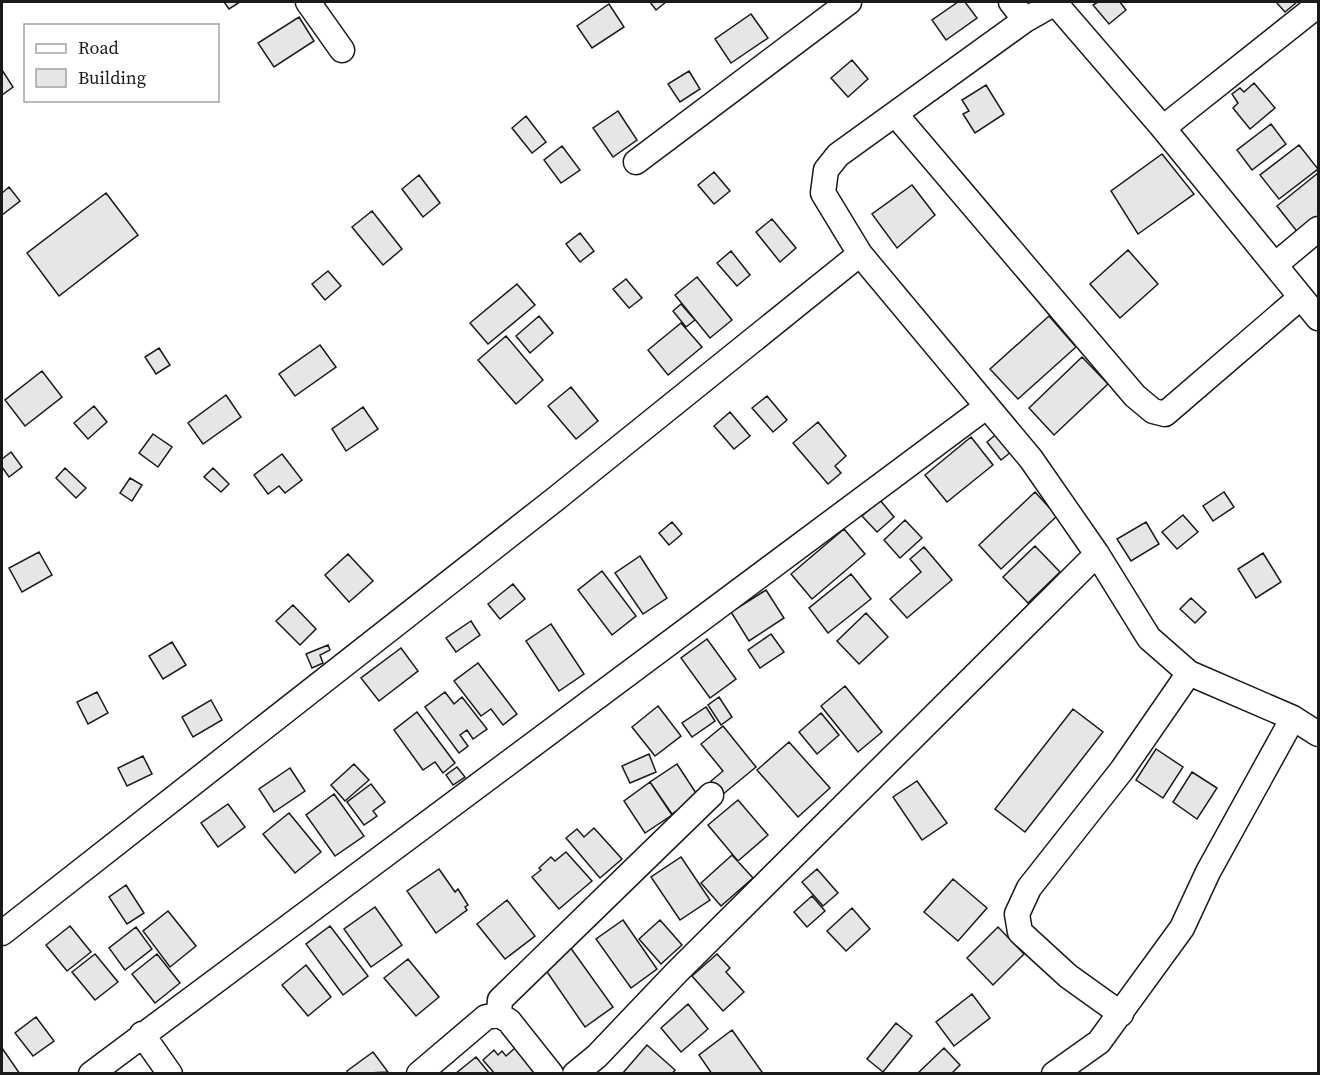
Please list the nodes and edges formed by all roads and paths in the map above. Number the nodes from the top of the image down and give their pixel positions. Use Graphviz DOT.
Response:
graph roads {
  1 [pos="308,2"];
  2 [pos="849,2"];
  3 [pos="1056,2"];
  4 [pos="1318,5"];
  5 [pos="1018,11"];
  6 [pos="342,50"];
  7 [pos="896,115"];
  8 [pos="1162,128"];
  9 [pos="636,162"];
  10 [pos="1318,230"];
  11 [pos="860,254"];
  12 [pos="1275,265"];
  13 [pos="1301,297"];
  14 [pos="1318,318"];
  15 [pos="986,407"];
  16 [pos="1097,554"];
  17 [pos="1190,674"];
  18 [pos="1293,718"];
  19 [pos="1318,734"];
  20 [pos="711,795"];
  21 [pos="2,933"];
  22 [pos="1120,1014"];
  23 [pos="499,1015"];
  24 [pos="142,1034"];
  25 [pos="91,1074"];
  26 [pos="170,1074"];
  27 [pos="419,1074"];
  28 [pos="551,1074"];
  29 [pos="575,1074"];
  30 [pos="1054,1074"];
  1 -- 6 [label="street"];
  2 -- 9 [label="street"];
  3 -- 5 [label="street"];
  3 -- 8 [label="street"];
  4 -- 8 [label="street"];
  5 -- 7 [label="street"];
  7 -- 11 [label="street"];
  7 -- 13 [label="street"];
  8 -- 12 [label="street"];
  10 -- 12 [label="street"];
  11 -- 15 [label="street"];
  11 -- 21 [label="street"];
  12 -- 13 [label="street"];
  13 -- 14 [label="street"];
  15 -- 16 [label="street"];
  15 -- 24 [label="street"];
  16 -- 17 [label="street"];
  16 -- 29 [label="street"];
  17 -- 18 [label="street"];
  17 -- 22 [label="street"];
  18 -- 19 [label="street"];
  18 -- 22 [label="street"];
  20 -- 23 [label="street"];
  22 -- 30 [label="street"];
  23 -- 27 [label="street"];
  23 -- 28 [label="street"];
  24 -- 25 [label="street"];
  24 -- 26 [label="street"];
}
